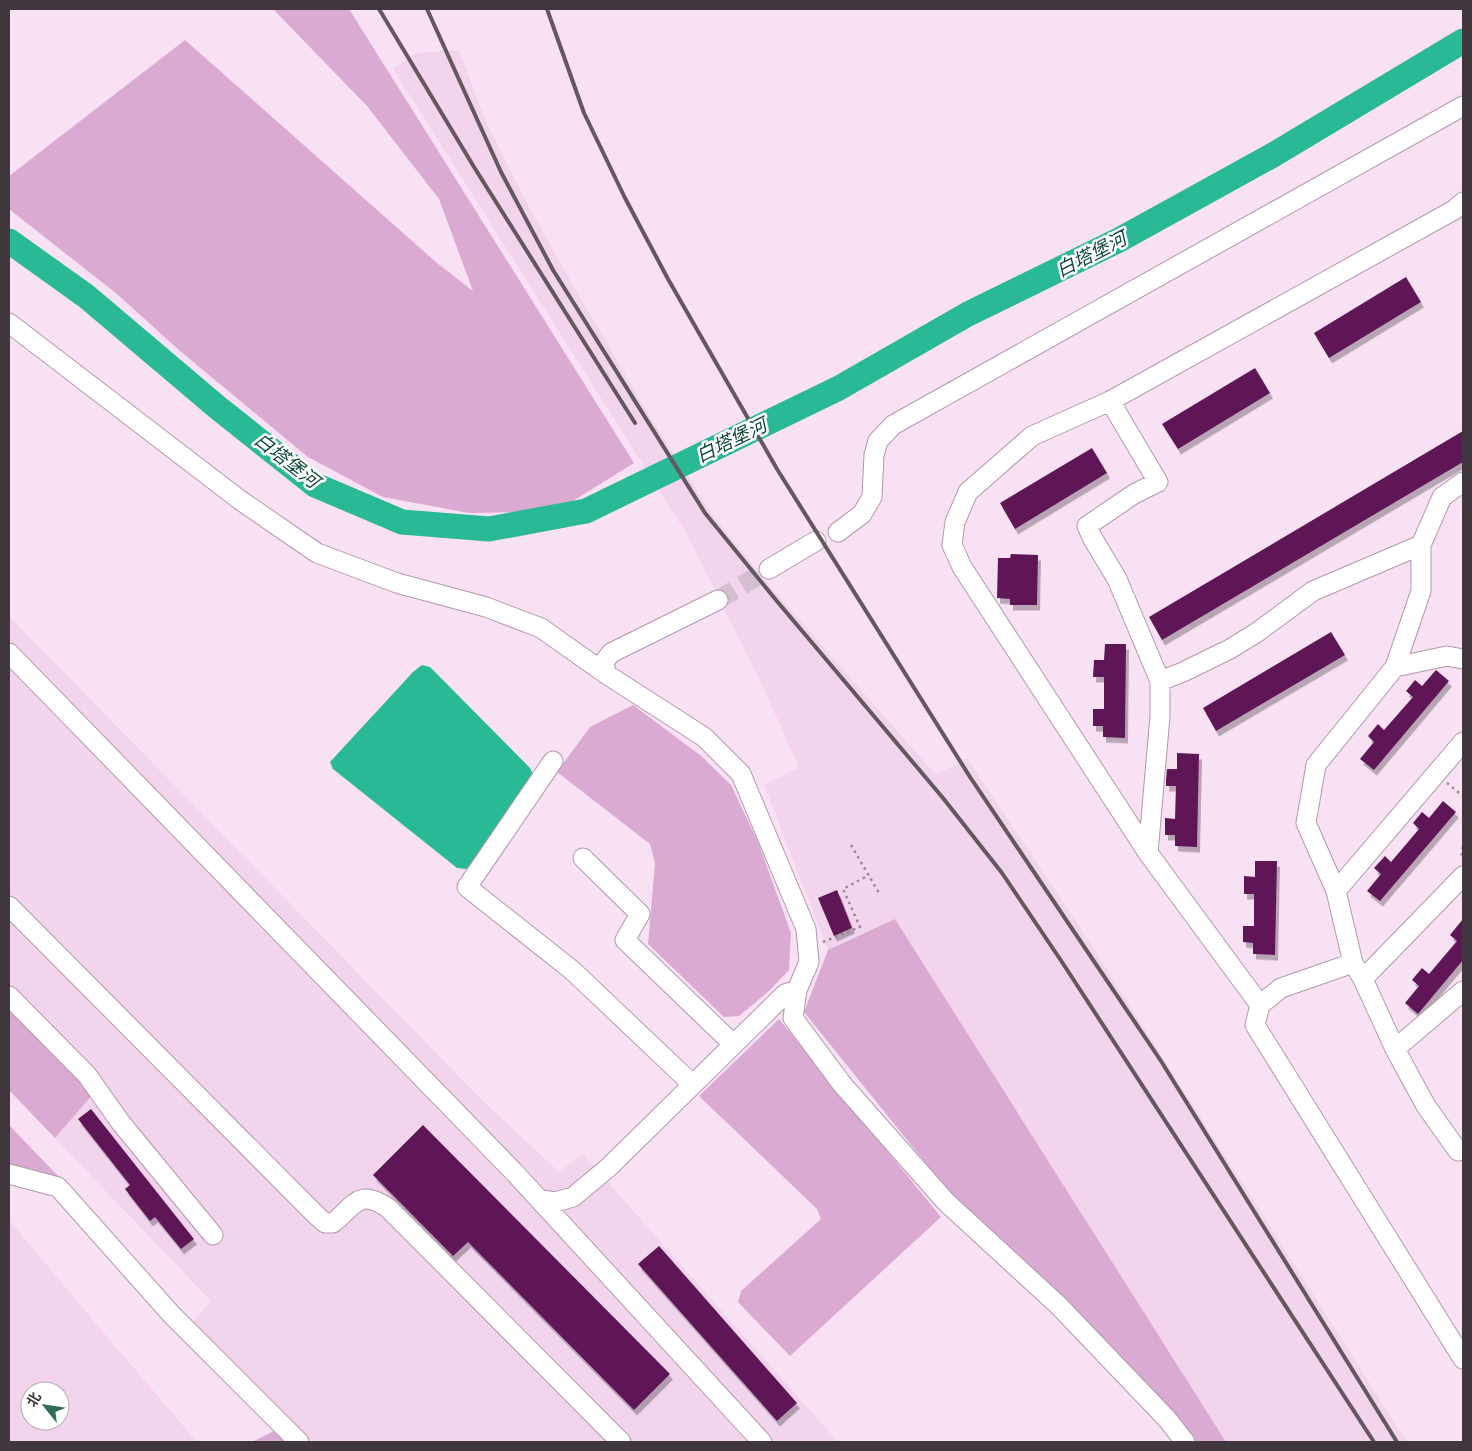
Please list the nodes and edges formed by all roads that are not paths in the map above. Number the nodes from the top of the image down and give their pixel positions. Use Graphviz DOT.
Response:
graph roads {
  1 [pos="1463,106"];
  2 [pos="1463,202"];
  3 [pos="9,323"];
  4 [pos="1110,401"];
  5 [pos="1463,482"];
  6 [pos="838,532"];
  7 [pos="816,540"];
  8 [pos="1420,546"];
  9 [pos="769,569"];
  10 [pos="718,600"];
  11 [pos="9,654"];
  12 [pos="1463,659"];
  13 [pos="1396,667"];
  14 [pos="606,674"];
  15 [pos="1160,681"];
  16 [pos="1463,742"];
  17 [pos="553,760"];
  18 [pos="1148,853"];
  19 [pos="583,858"];
  20 [pos="1463,876"];
  21 [pos="1336,891"];
  22 [pos="9,906"];
  23 [pos="1358,971"];
  24 [pos="797,990"];
  25 [pos="1463,991"];
  26 [pos="9,996"];
  27 [pos="1260,1005"];
  28 [pos="733,1044"];
  29 [pos="1396,1049"];
  30 [pos="692,1084"];
  31 [pos="1462,1152"];
  32 [pos="9,1174"];
  33 [pos="539,1199"];
  34 [pos="213,1235"];
  35 [pos="1463,1359"];
  36 [pos="299,1442"];
  37 [pos="621,1442"];
  38 [pos="762,1442"];
  39 [pos="1185,1442"];
  1 -- 6 [label="street"];
  2 -- 4 [label="street"];
  3 -- 14 [label="street"];
  4 -- 15 [label="street"];
  4 -- 18 [label="street"];
  5 -- 8 [label="street"];
  7 -- 9 [label="street"];
  8 -- 13 [label="street"];
  8 -- 15 [label="street"];
  10 -- 14 [label="street"];
  11 -- 33 [label="street"];
  12 -- 13 [label="street"];
  13 -- 21 [label="street"];
  14 -- 24 [label="street"];
  15 -- 18 [label="street"];
  16 -- 21 [label="street"];
  17 -- 30 [label="street"];
  18 -- 27 [label="street"];
  19 -- 28 [label="street"];
  20 -- 23 [label="street"];
  21 -- 23 [label="street"];
  22 -- 37 [label="street"];
  23 -- 27 [label="street"];
  23 -- 29 [label="street"];
  24 -- 28 [label="street"];
  24 -- 39 [label="street"];
  25 -- 29 [label="street"];
  26 -- 34 [label="street"];
  27 -- 35 [label="street"];
  28 -- 30 [label="street"];
  29 -- 31 [label="street"];
  30 -- 33 [label="street"];
  32 -- 36 [label="street"];
  33 -- 38 [label="street"];
}
